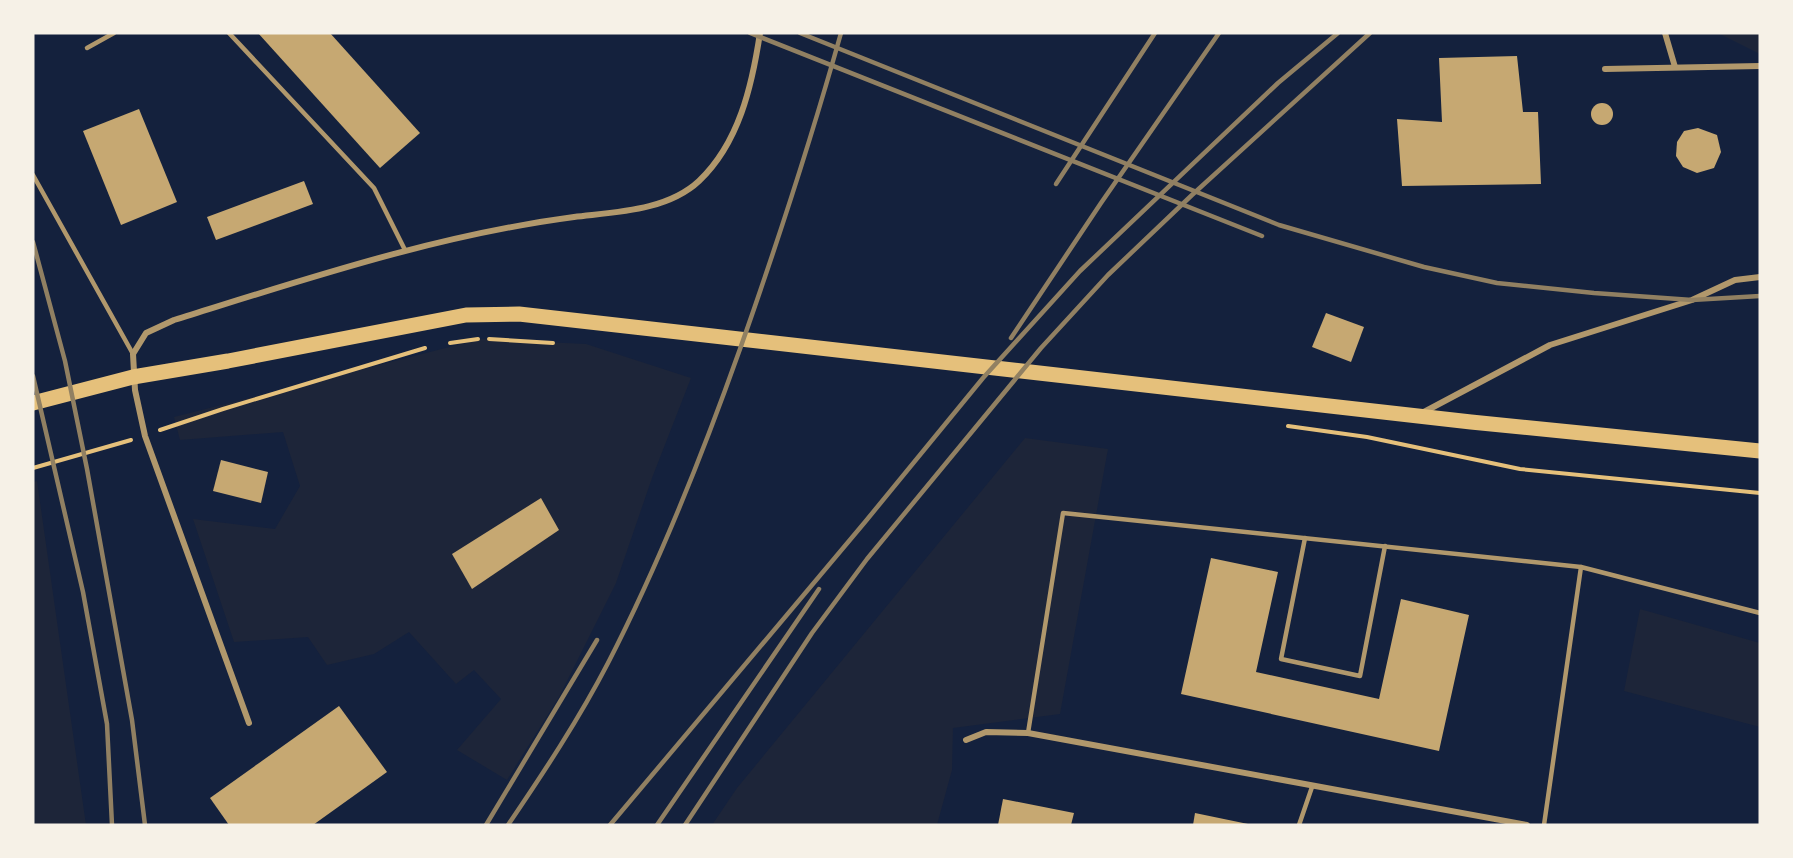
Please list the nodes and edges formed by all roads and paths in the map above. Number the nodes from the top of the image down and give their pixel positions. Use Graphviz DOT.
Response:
graph roads {
  1 [pos="114,33"];
  2 [pos="229,33"];
  3 [pos="760,33"];
  4 [pos="1665,33"];
  5 [pos="87,48"];
  6 [pos="1760,66"];
  7 [pos="1675,67"];
  8 [pos="1605,69"];
  9 [pos="33,175"];
  10 [pos="405,250"];
  11 [pos="1760,277"];
  12 [pos="562,343"];
  13 [pos="441,344"];
  14 [pos="432,346"];
  15 [pos="133,354"];
  16 [pos="133,377"];
  17 [pos="33,404"];
  18 [pos="1416,416"];
  19 [pos="1285,425"];
  20 [pos="145,436"];
  21 [pos="1760,451"];
  22 [pos="33,468"];
  23 [pos="1760,493"];
  24 [pos="1305,538"];
  25 [pos="1385,546"];
  26 [pos="1581,567"];
  27 [pos="1760,613"];
  28 [pos="249,723"];
  29 [pos="1028,733"];
  30 [pos="966,740"];
  31 [pos="1312,787"];
  32 [pos="1299,825"];
  33 [pos="1527,825"];
  34 [pos="1544,825"];
  1 -- 5 [label="lane"];
  2 -- 10 [label="lane"];
  3 -- 10 [label="street"];
  4 -- 7 [label="street"];
  6 -- 7 [label="street"];
  7 -- 8 [label="street"];
  9 -- 15 [label="lane"];
  10 -- 15 [label="street"];
  11 -- 18 [label="street"];
  12 -- 13 [label="path"];
  14 -- 20 [label="path"];
  15 -- 16 [label="street"];
  16 -- 17 [label="main road"];
  16 -- 18 [label="main road"];
  16 -- 20 [label="street"];
  18 -- 21 [label="main road"];
  19 -- 23 [label="path"];
  20 -- 22 [label="path"];
  20 -- 28 [label="street"];
  24 -- 25 [label="lane"];
  24 -- 25 [label="lane"];
  24 -- 29 [label="lane"];
  25 -- 26 [label="lane"];
  26 -- 27 [label="lane"];
  26 -- 34 [label="lane"];
  29 -- 30 [label="street"];
  29 -- 31 [label="street"];
  31 -- 32 [label="lane"];
  31 -- 33 [label="street"];
}
